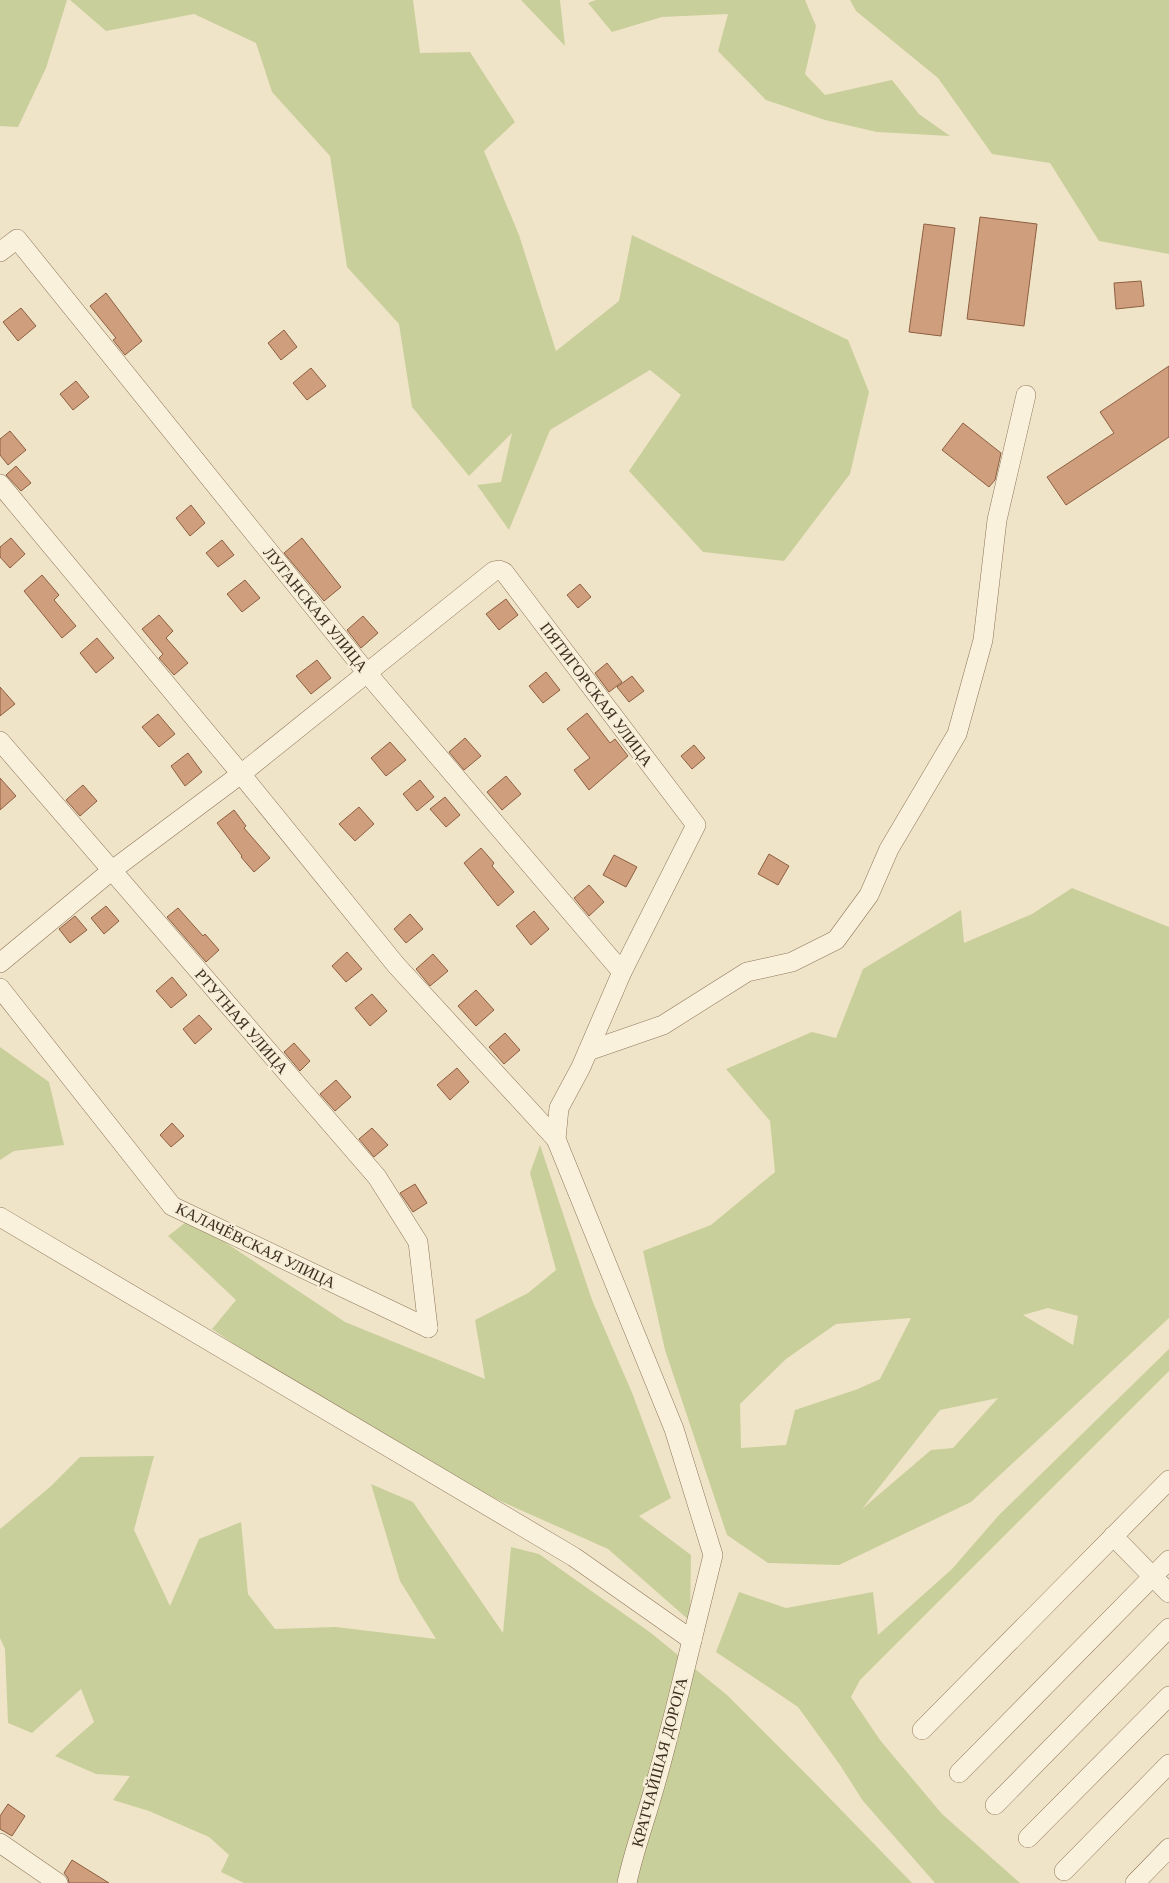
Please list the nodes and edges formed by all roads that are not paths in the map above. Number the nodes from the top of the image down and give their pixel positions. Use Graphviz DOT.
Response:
graph roads {
  1 [pos="0,252"];
  2 [pos="1026,395"];
  3 [pos="0,484"];
  4 [pos="367,673"];
  5 [pos="0,742"];
  6 [pos="241,774"];
  7 [pos="111,871"];
  8 [pos="0,963"];
  9 [pos="622,972"];
  10 [pos="0,988"];
  11 [pos="588,1052"];
  12 [pos="556,1139"];
  13 [pos="0,1217"];
  14 [pos="428,1328"];
  15 [pos="1169,1480"];
  16 [pos="1113,1536"];
  17 [pos="1169,1560"];
  18 [pos="1152,1577"];
  19 [pos="1169,1593"];
  20 [pos="1169,1628"];
  21 [pos="692,1640"];
  22 [pos="1169,1696"];
  23 [pos="922,1730"];
  24 [pos="1169,1764"];
  25 [pos="960,1772"];
  26 [pos="994,1805"];
  27 [pos="1028,1838"];
  28 [pos="0,1843"];
  29 [pos="1169,1848"];
  30 [pos="1064,1871"];
  31 [pos="58,1883"];
  32 [pos="627,1883"];
  33 [pos="1135,1883"];
  1 -- 4 [label="street, ЛУГАНСКАЯ УЛИЦА"];
  2 -- 11 [label="street"];
  3 -- 6 [label="street"];
  4 -- 6 [label="street"];
  4 -- 9 [label="street, ЛУГАНСКАЯ УЛИЦА"];
  4 -- 9 [label="street, ПЯТИГОРСКАЯ УЛИЦА"];
  5 -- 7 [label="street, РТУТНАЯ УЛИЦА"];
  6 -- 7 [label="street"];
  6 -- 12 [label="street"];
  7 -- 8 [label="street"];
  7 -- 14 [label="street, РТУТНАЯ УЛИЦА"];
  9 -- 11 [label="street"];
  10 -- 14 [label="street, КАЛАЧЁВСКАЯ УЛИЦА"];
  11 -- 12 [label="street"];
  12 -- 21 [label="street, КРАТЧАЙШАЯ ДОРОГА"];
  13 -- 21 [label="street"];
  15 -- 16 [label="street"];
  16 -- 18 [label="street"];
  16 -- 23 [label="street"];
  17 -- 18 [label="street"];
  18 -- 19 [label="street"];
  18 -- 25 [label="street"];
  20 -- 26 [label="street"];
  21 -- 32 [label="street, КРАТЧАЙШАЯ ДОРОГА"];
  22 -- 27 [label="street"];
  24 -- 30 [label="street"];
  28 -- 31 [label="street"];
  29 -- 33 [label="street"];
}
